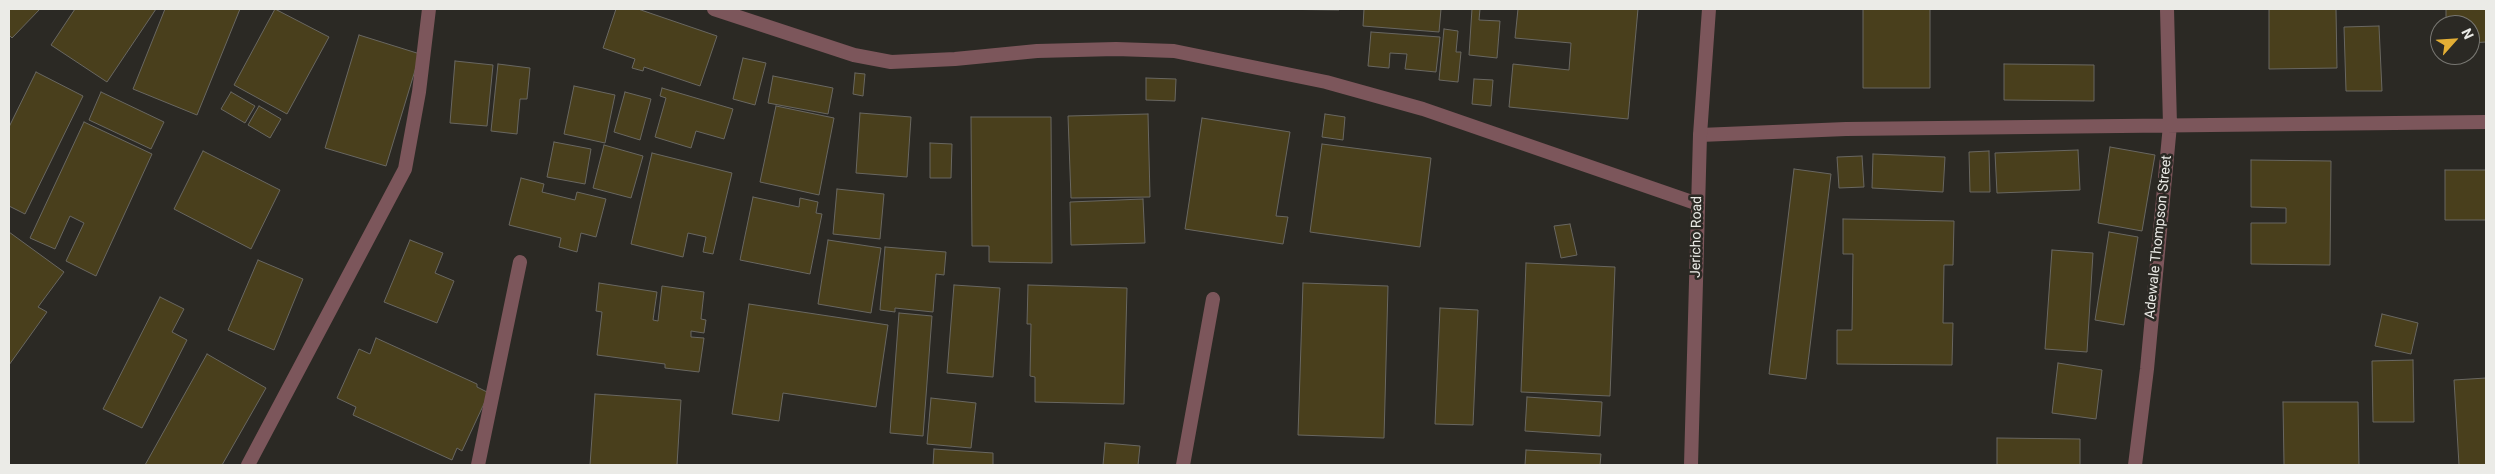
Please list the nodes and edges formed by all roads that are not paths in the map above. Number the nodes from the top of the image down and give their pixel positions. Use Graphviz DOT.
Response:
graph roads {
  1 [pos="429,9"];
  2 [pos="714,9"];
  3 [pos="1709,9"];
  4 [pos="2167,9"];
  5 [pos="2486,122"];
  6 [pos="2170,124"];
  7 [pos="1700,135"];
  8 [pos="1698,204"];
  9 [pos="520,262"];
  10 [pos="1213,299"];
  11 [pos="248,465"];
  12 [pos="478,465"];
  13 [pos="1183,465"];
  14 [pos="1691,465"];
  15 [pos="2135,465"];
  1 -- 11 [label="street"];
  2 -- 8 [label="street"];
  3 -- 7 [label="street, Jericho Road"];
  4 -- 6 [label="street, Adewale Thompson Street"];
  5 -- 6 [label="street"];
  6 -- 7 [label="street"];
  6 -- 15 [label="street, Adewale Thompson Street"];
  7 -- 8 [label="street, Jericho Road"];
  8 -- 14 [label="street, Jericho Road"];
  9 -- 12 [label="street"];
  10 -- 13 [label="street"];
}
